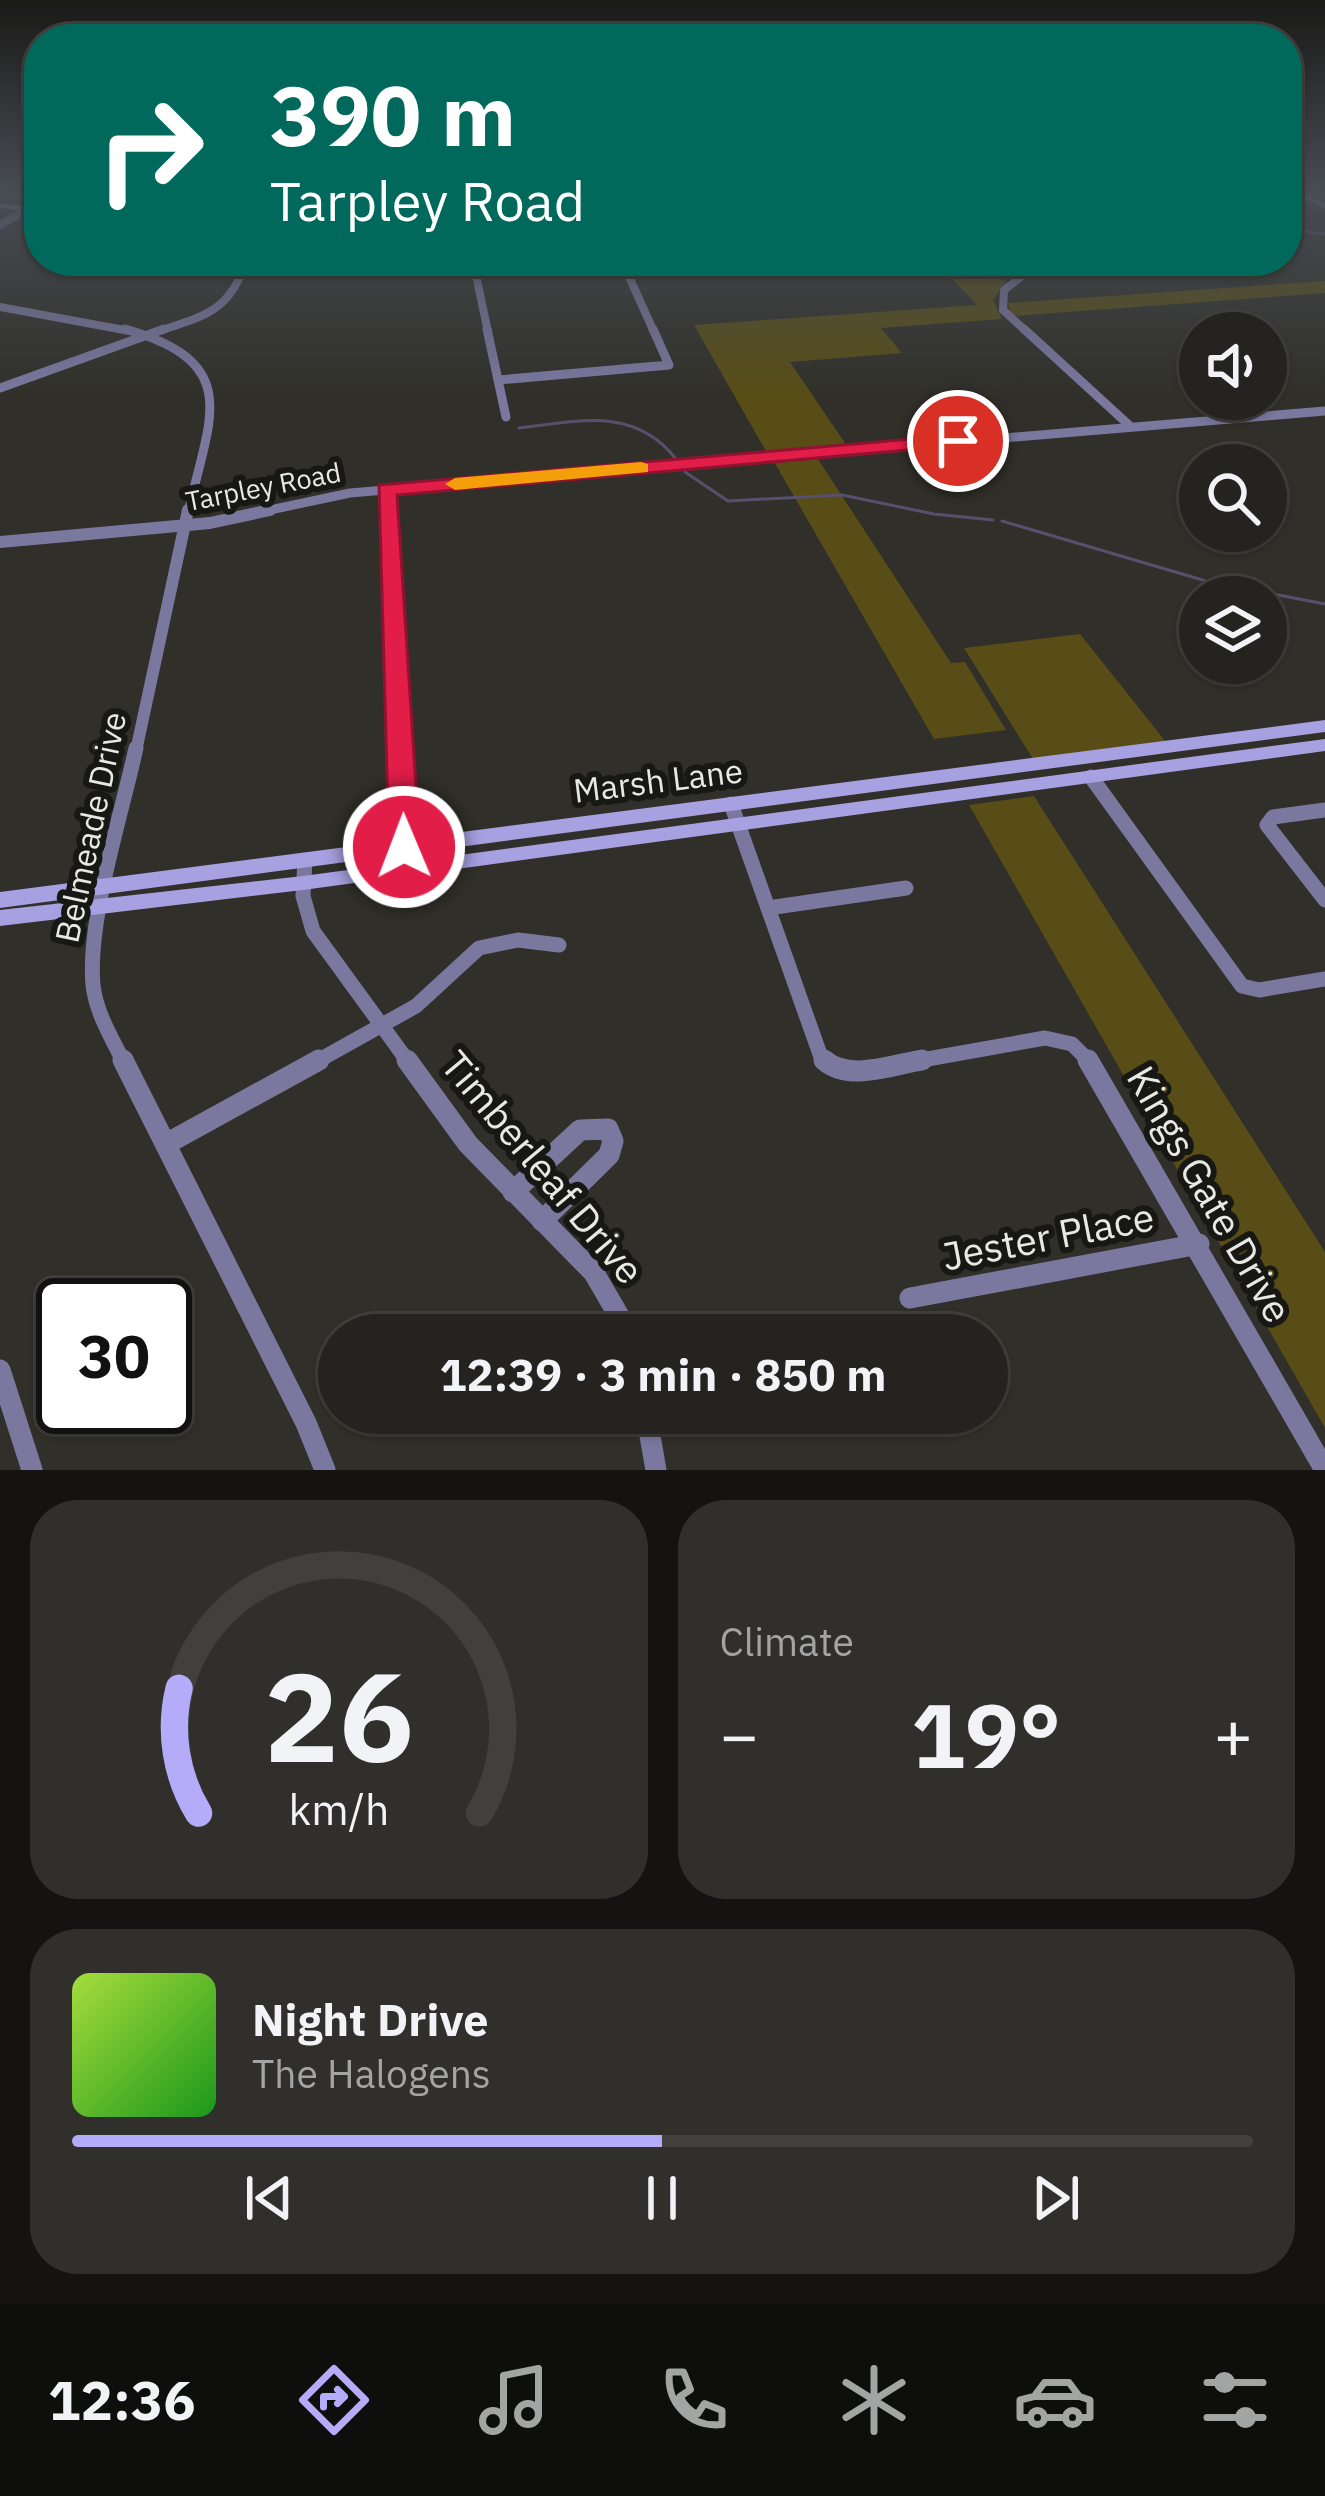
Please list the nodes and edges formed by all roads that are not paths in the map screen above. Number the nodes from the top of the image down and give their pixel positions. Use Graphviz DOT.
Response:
graph roads {
  1 [pos="241,276"];
  2 [pos="476,276"];
  3 [pos="629,276"];
  4 [pos="1022,276"];
  5 [pos="0,307"];
  6 [pos="151,337"];
  7 [pos="499,380"];
  8 [pos="0,388"];
  9 [pos="1325,411"];
  10 [pos="506,417"];
  11 [pos="1130,426"];
  12 [pos="386,490"];
  13 [pos="185,526"];
  14 [pos="0,542"];
  15 [pos="1325,726"];
  16 [pos="1325,745"];
  17 [pos="1090,777"];
  18 [pos="1325,810"];
  19 [pos="735,813"];
  20 [pos="404,847"];
  21 [pos="304,871"];
  22 [pos="905,888"];
  23 [pos="103,896"];
  24 [pos="0,900"];
  25 [pos="1325,900"];
  26 [pos="768,908"];
  27 [pos="0,919"];
  28 [pos="559,945"];
  29 [pos="1325,979"];
  30 [pos="381,1024"];
  31 [pos="166,1144"];
  32 [pos="513,1192"];
  33 [pos="542,1221"];
  34 [pos="1199,1244"];
  35 [pos="910,1298"];
  36 [pos="618,1314"];
  37 [pos="0,1370"];
  38 [pos="650,1434"];
  39 [pos="32,1470"];
  40 [pos="325,1470"];
  41 [pos="656,1470"];
  42 [pos="1325,1470"];
  1 -- 6 [label="street"];
  2 -- 7 [label="street"];
  3 -- 7 [label="street"];
  4 -- 11 [label="street"];
  5 -- 6 [label="street, Belmeade Drive"];
  6 -- 8 [label="street"];
  6 -- 13 [label="street, Belmeade Drive"];
  7 -- 10 [label="street"];
  9 -- 11 [label="street, Tarpley Road"];
  11 -- 12 [label="street, Tarpley Road"];
  12 -- 13 [label="street, Tarpley Road"];
  12 -- 20 [label="street"];
  13 -- 14 [label="street, Tarpley Road"];
  13 -- 23 [label="street, Belmeade Drive"];
  15 -- 19 [label="main road, Marsh Lane"];
  16 -- 17 [label="main road, Marsh Lane"];
  17 -- 19 [label="main road, Marsh Lane"];
  17 -- 29 [label="street"];
  18 -- 25 [label="street"];
  19 -- 20 [label="main road, Marsh Lane"];
  19 -- 21 [label="main road, Marsh Lane"];
  19 -- 26 [label="street, Kings Gate Drive"];
  20 -- 21 [label="main road, Marsh Lane"];
  21 -- 23 [label="main road, Marsh Lane"];
  21 -- 30 [label="street, Timberleaf Drive"];
  22 -- 26 [label="street"];
  23 -- 24 [label="main road, Marsh Lane"];
  23 -- 27 [label="main road, Marsh Lane"];
  23 -- 31 [label="street, Belmeade Drive"];
  26 -- 34 [label="street, Kings Gate Drive"];
  28 -- 30 [label="street"];
  30 -- 31 [label="street"];
  30 -- 32 [label="street, Timberleaf Drive"];
  31 -- 40 [label="street, Belmeade Drive"];
  32 -- 33 [label="street, Timberleaf Drive"];
  32 -- 33 [label="street"];
  33 -- 36 [label="street, Timberleaf Drive"];
  34 -- 35 [label="street, Jester Place"];
  34 -- 42 [label="street, Kings Gate Drive"];
  37 -- 39 [label="street"];
  38 -- 41 [label="street"];
}
